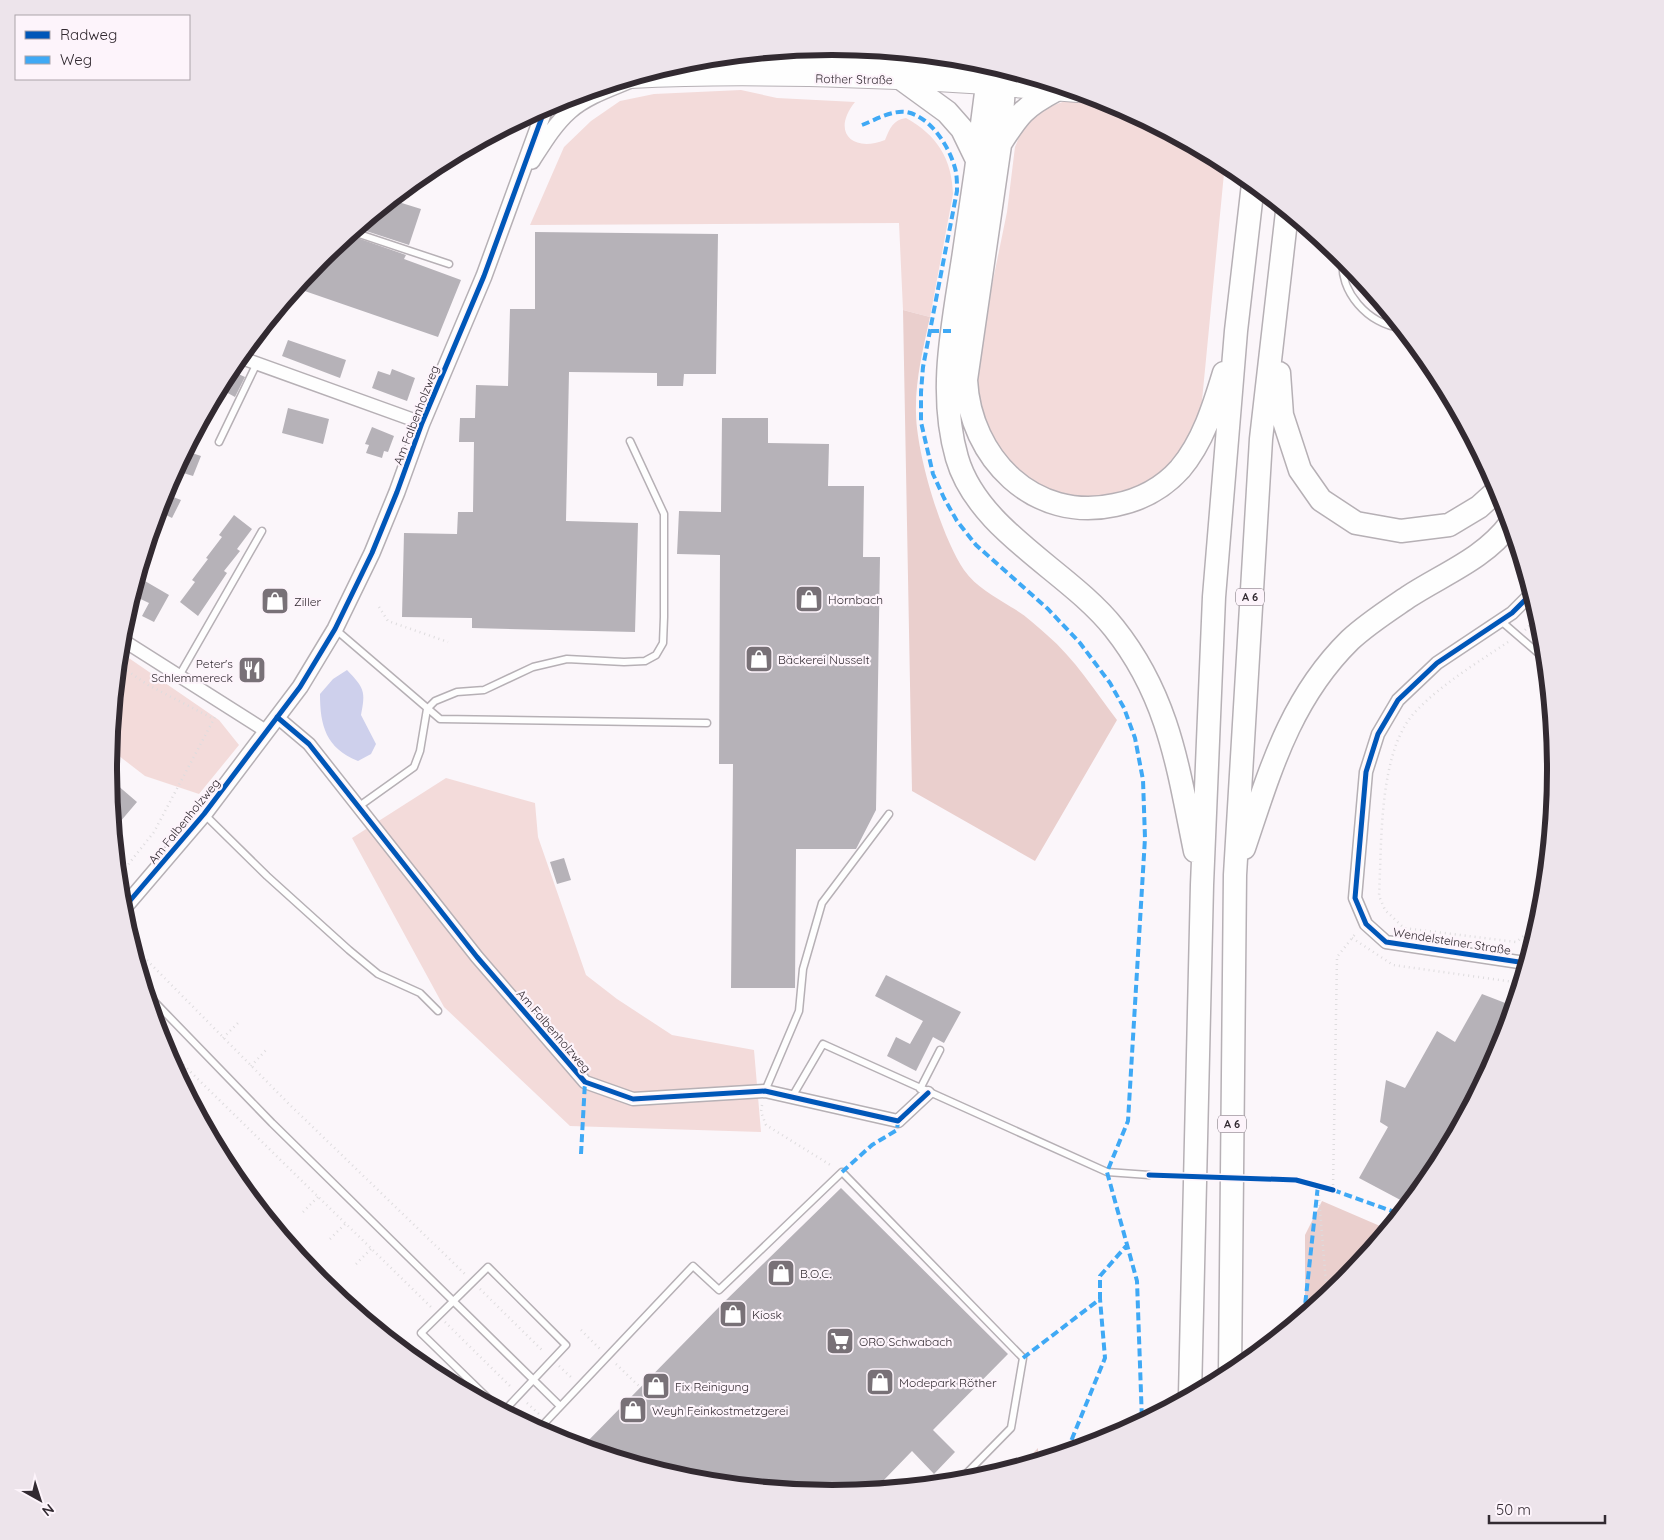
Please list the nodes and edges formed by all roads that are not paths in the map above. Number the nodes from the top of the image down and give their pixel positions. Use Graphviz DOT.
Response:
graph roads {
  1 [pos="740,61"];
  2 [pos="997,75"];
  3 [pos="652,78"];
  4 [pos="903,80"];
  5 [pos="1036,85"];
  6 [pos="1055,91"];
  7 [pos="596,95"];
  8 [pos="542,117"];
  9 [pos="1000,145"];
  10 [pos="978,162"];
  11 [pos="517,183"];
  12 [pos="1253,193"];
  13 [pos="1286,219"];
  14 [pos="359,234"];
  15 [pos="450,264"];
  16 [pos="1345,271"];
  17 [pos="1275,320"];
  18 [pos="1392,327"];
  19 [pos="1236,331"];
  20 [pos="247,360"];
  21 [pos="257,363"];
  22 [pos="422,423"];
  23 [pos="630,441"];
  24 [pos="219,442"];
  25 [pos="1493,495"];
  26 [pos="1505,529"];
  27 [pos="262,531"];
  28 [pos="1526,599"];
  29 [pos="1501,621"];
  30 [pos="335,629"];
  31 [pos="129,644"];
  32 [pos="1537,652"];
  33 [pos="179,676"];
  34 [pos="427,709"];
  35 [pos="277,717"];
  36 [pos="707,723"];
  37 [pos="266,731"];
  38 [pos="358,807"];
  39 [pos="204,814"];
  40 [pos="889,814"];
  41 [pos="1235,875"];
  42 [pos="1202,885"];
  43 [pos="130,901"];
  44 [pos="1521,962"];
  45 [pos="156,1004"];
  46 [pos="438,1011"];
  47 [pos="940,1050"];
  48 [pos="765,1091"];
  49 [pos="924,1091"];
  50 [pos="792,1097"];
  51 [pos="1148,1176"];
  52 [pos="453,1301"];
  53 [pos="1230,1364"];
  54 [pos="533,1380"];
  55 [pos="1190,1389"];
  56 [pos="483,1394"];
  57 [pos="560,1406"];
  58 [pos="508,1407"];
  59 [pos="543,1424"];
  60 [pos="968,1471"];
  1 -- 2 [label="main road, Rother Straße"];
  2 -- 4 [label="main road, Rother Straße"];
  2 -- 5 [label="main road, Rother Straße"];
  2 -- 9 [label="highway"];
  2 -- 10 [label="highway"];
  3 -- 4 [label="main road, Rother Straße"];
  4 -- 10 [label="highway"];
  6 -- 9 [label="highway"];
  7 -- 11 [label="street"];
  8 -- 11 [label="street, Am Falbenholzweg"];
  9 -- 19 [label="highway"];
  10 -- 42 [label="highway"];
  11 -- 22 [label="street, Am Falbenholzweg"];
  12 -- 19 [label="highway"];
  13 -- 17 [label="highway, A 6"];
  14 -- 15 [label="lane"];
  16 -- 18 [label="lane"];
  17 -- 25 [label="highway"];
  17 -- 41 [label="highway, A 6"];
  19 -- 42 [label="highway"];
  20 -- 21 [label="street, Am Falbenholzweg"];
  21 -- 22 [label="street, Am Falbenholzweg"];
  21 -- 24 [label="lane"];
  22 -- 30 [label="street, Am Falbenholzweg"];
  23 -- 34 [label="lane"];
  26 -- 41 [label="highway"];
  27 -- 33 [label="lane"];
  28 -- 29 [label="street, Wendelsteiner Straße"];
  29 -- 32 [label="lane"];
  29 -- 44 [label="street, Wendelsteiner Straße"];
  30 -- 34 [label="lane"];
  30 -- 35 [label="street, Am Falbenholzweg"];
  31 -- 33 [label="street"];
  33 -- 37 [label="street"];
  34 -- 36 [label="lane"];
  34 -- 38 [label="lane"];
  35 -- 37 [label="street, Am Falbenholzweg"];
  35 -- 38 [label="street, Am Falbenholzweg"];
  37 -- 39 [label="street, Am Falbenholzweg"];
  38 -- 48 [label="street, Am Falbenholzweg"];
  39 -- 43 [label="street, Am Falbenholzweg"];
  39 -- 46 [label="lane"];
  40 -- 48 [label="lane"];
  41 -- 53 [label="highway, A 6"];
  42 -- 55 [label="highway"];
  45 -- 52 [label="lane"];
  47 -- 49 [label="lane"];
  48 -- 50 [label="street, Am Falbenholzweg"];
  49 -- 50 [label="street, Am Falbenholzweg"];
  49 -- 50 [label="lane"];
  49 -- 51 [label="lane"];
  52 -- 54 [label="lane"];
  52 -- 54 [label="lane"];
  52 -- 56 [label="lane"];
  54 -- 57 [label="lane"];
  54 -- 58 [label="lane"];
  57 -- 59 [label="lane"];
  57 -- 60 [label="lane"];
}
